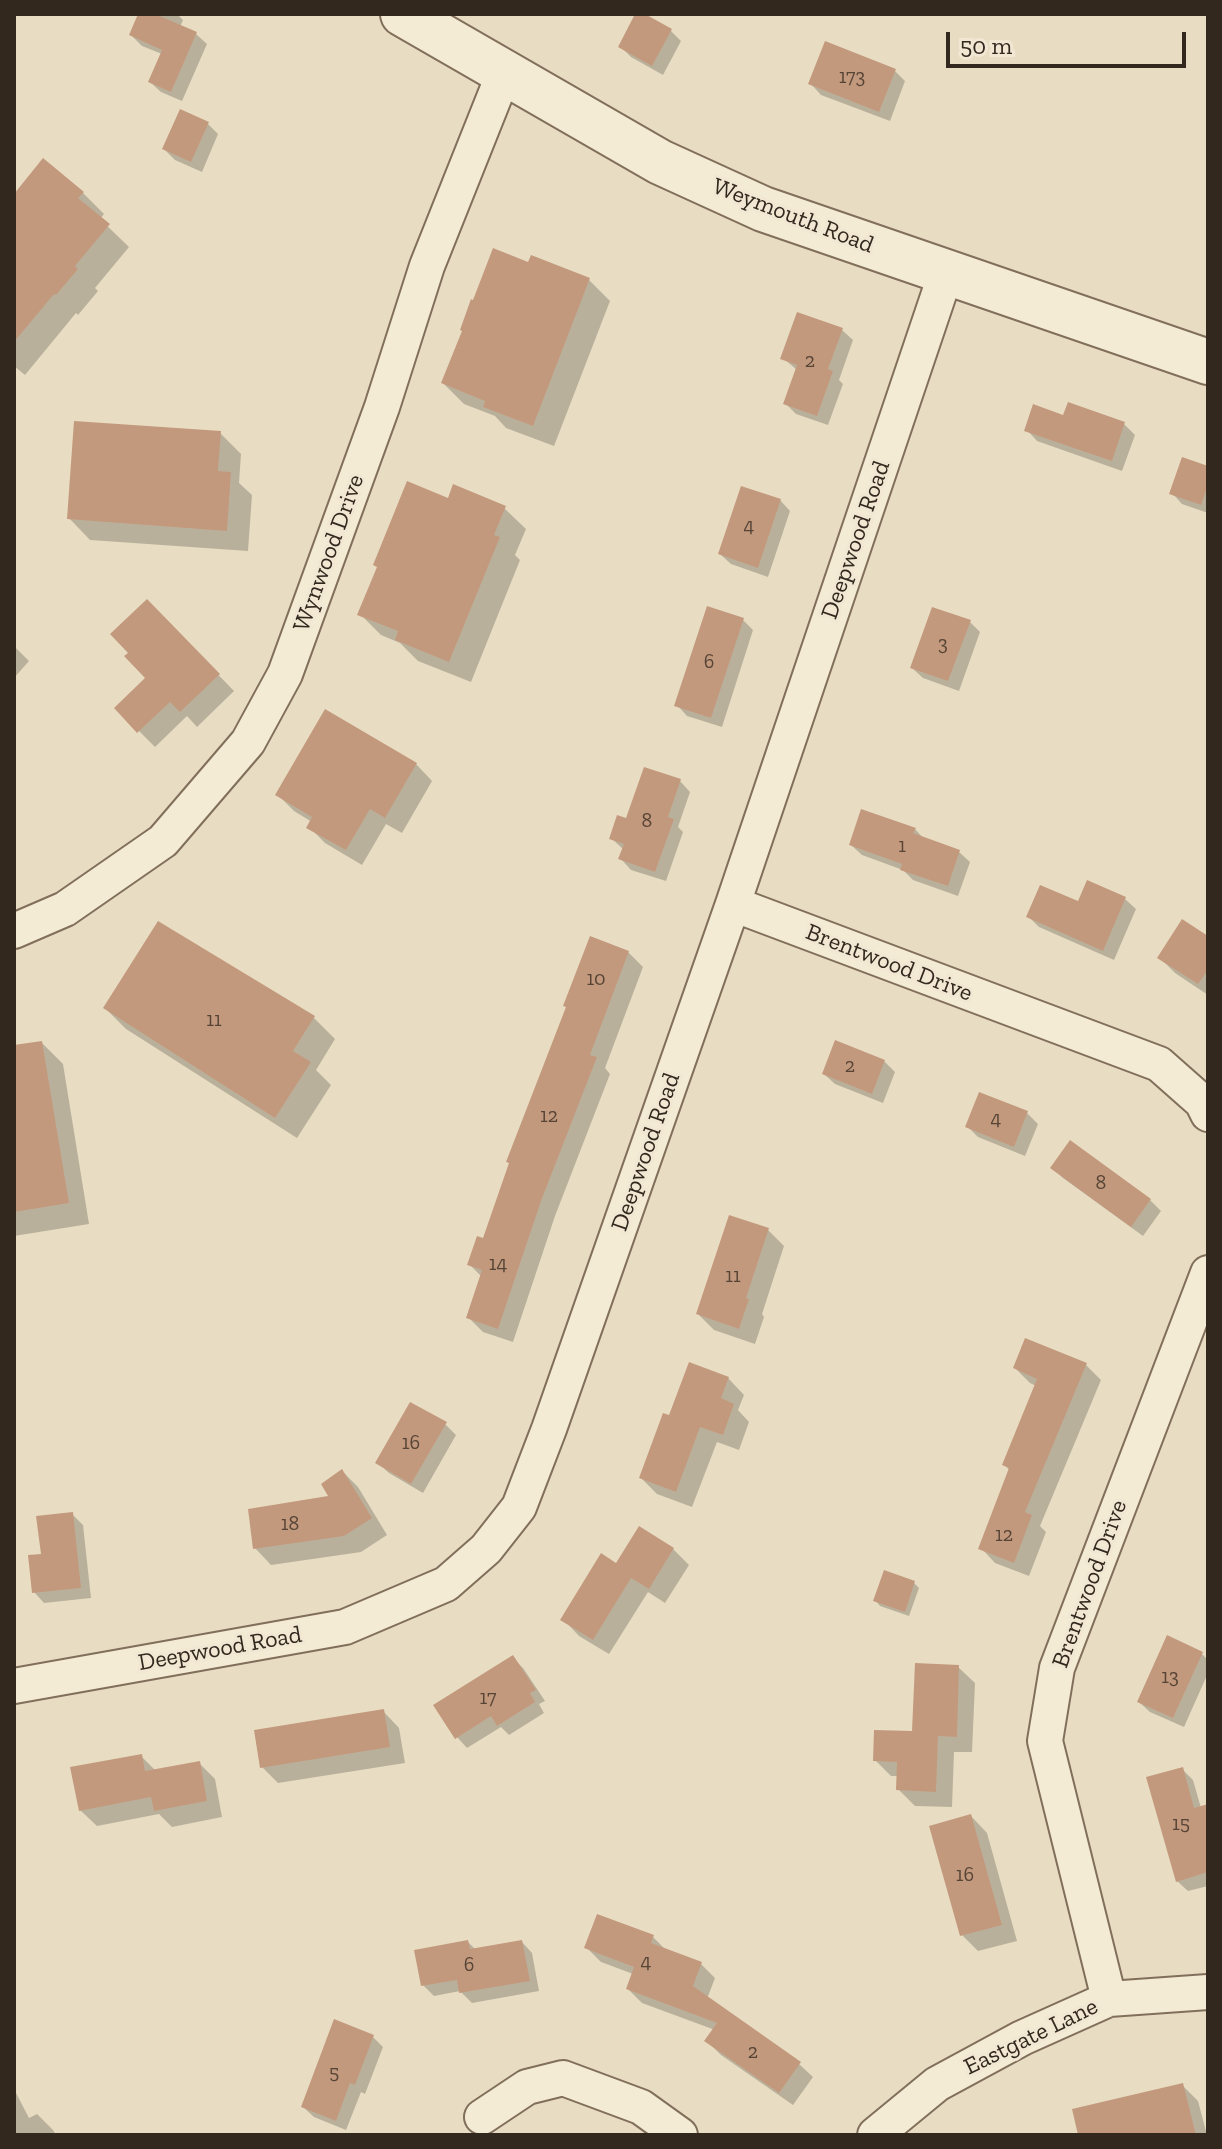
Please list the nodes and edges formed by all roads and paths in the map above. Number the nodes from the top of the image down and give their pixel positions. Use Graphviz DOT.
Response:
graph roads {
  1 [pos="403,14"];
  2 [pos="504,73"];
  3 [pos="946,273"];
  4 [pos="1208,362"];
  5 [pos="733,904"];
  6 [pos="14,931"];
  7 [pos="1208,1114"];
  8 [pos="1208,1273"];
  9 [pos="14,1686"];
  10 [pos="1208,1992"];
  11 [pos="1109,1999"];
  12 [pos="482,2117"];
  13 [pos="680,2135"];
  14 [pos="875,2135"];
  1 -- 2 [label="street, Weymouth Road"];
  2 -- 3 [label="street, Weymouth Road"];
  2 -- 6 [label="street, Wynwood Drive"];
  3 -- 4 [label="street, Weymouth Road"];
  3 -- 5 [label="street, Deepwood Road"];
  5 -- 7 [label="street, Brentwood Drive"];
  5 -- 9 [label="street, Deepwood Road"];
  8 -- 11 [label="street, Brentwood Drive"];
  10 -- 11 [label="street, Eastgate Lane"];
  11 -- 14 [label="street, Eastgate Lane"];
  12 -- 13 [label="street"];
}
